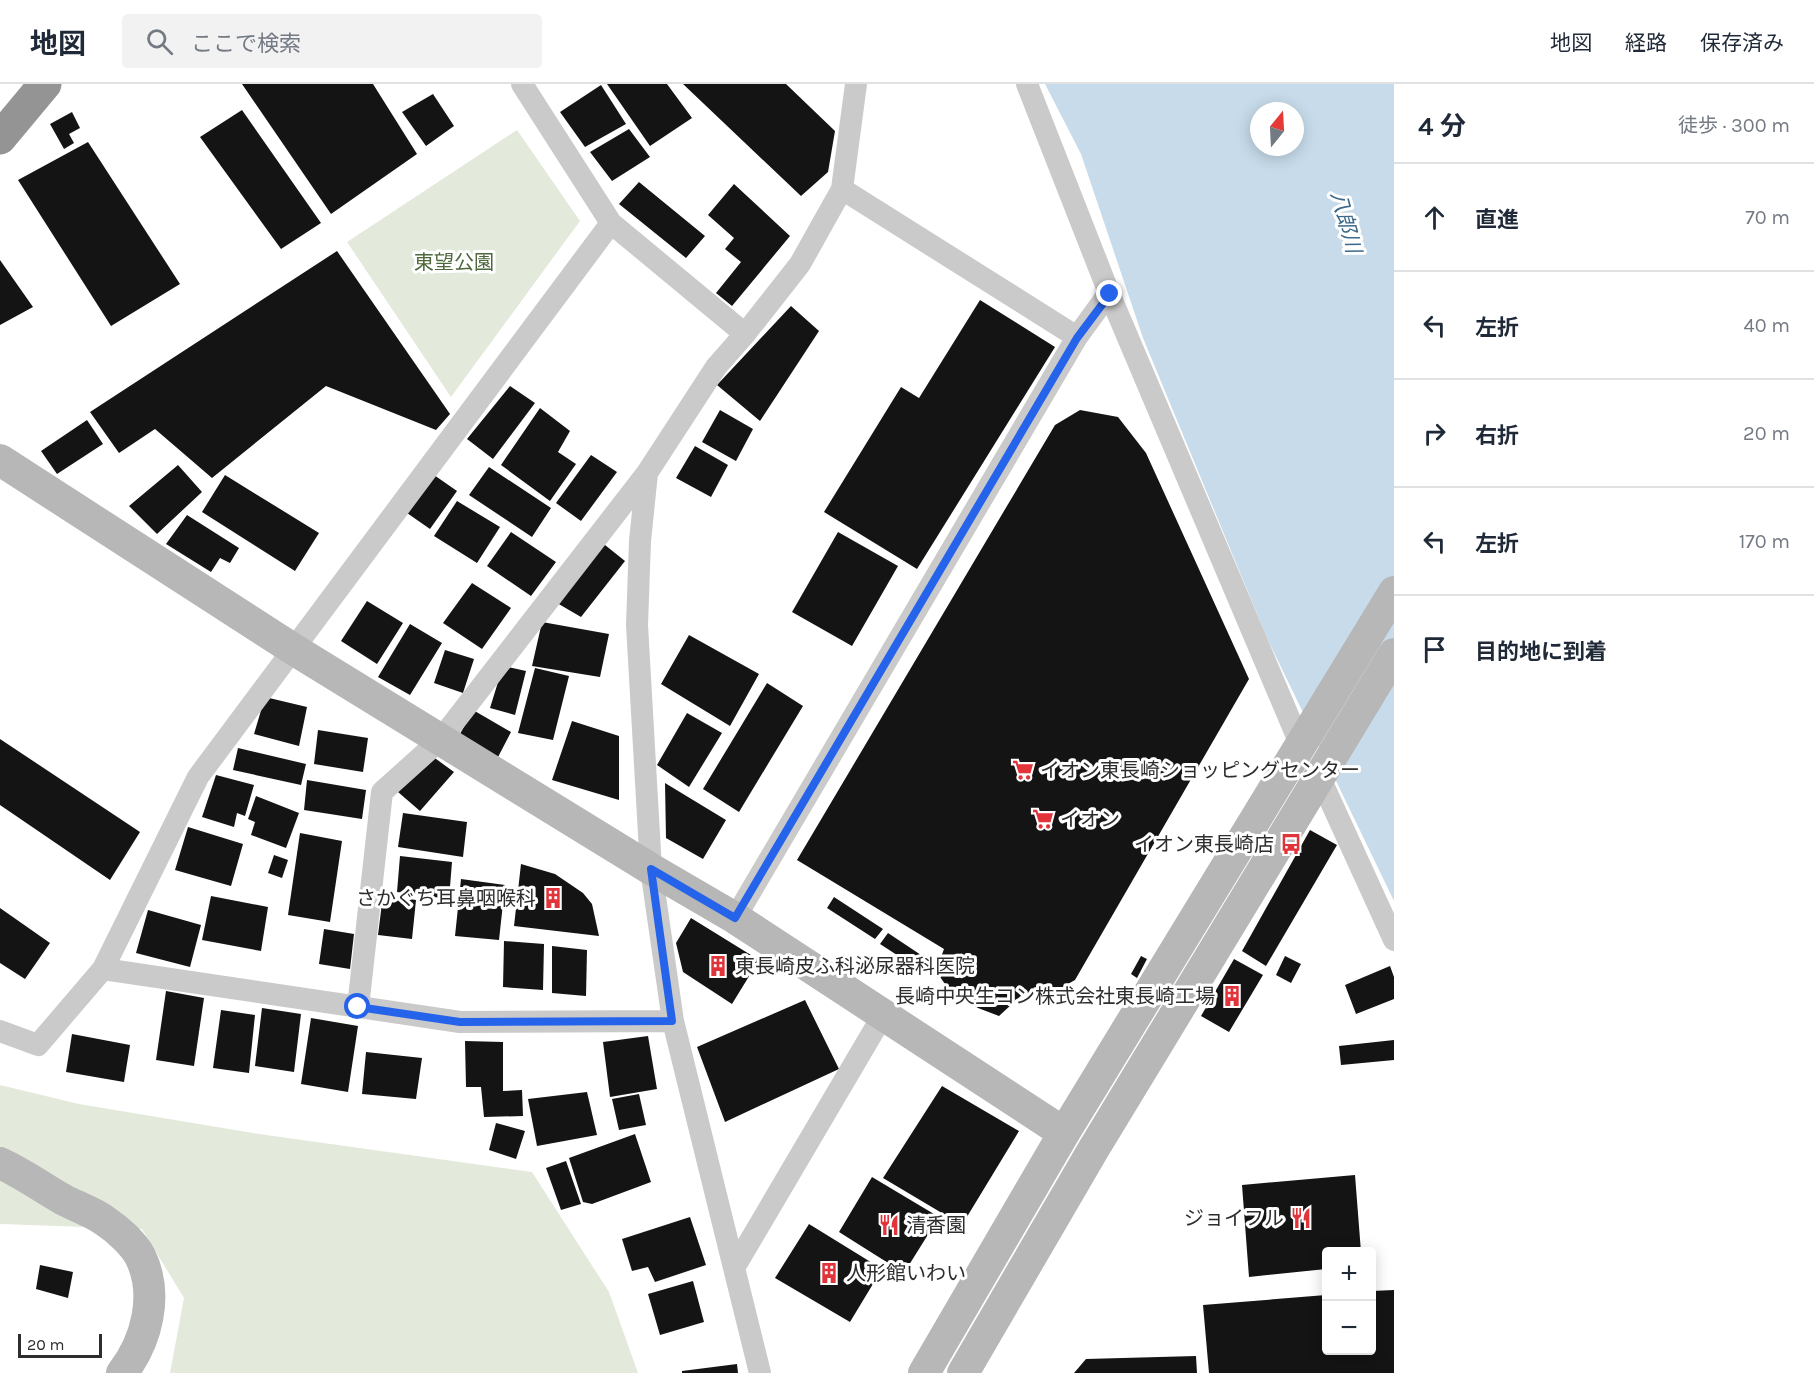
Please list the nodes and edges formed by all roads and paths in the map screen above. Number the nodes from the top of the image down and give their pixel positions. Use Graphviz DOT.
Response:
graph roads {
  1 [pos="45,84"];
  2 [pos="522,84"];
  3 [pos="856,84"];
  4 [pos="1027,84"];
  5 [pos="0,138"];
  6 [pos="842,189"];
  7 [pos="611,223"];
  8 [pos="1110,294"];
  9 [pos="745,334"];
  10 [pos="1077,338"];
  11 [pos="0,460"];
  12 [pos="646,473"];
  13 [pos="1394,592"];
  14 [pos="293,649"];
  15 [pos="1394,654"];
  16 [pos="441,739"];
  17 [pos="1301,746"];
  18 [pos="1320,777"];
  19 [pos="651,869"];
  20 [pos="735,918"];
  21 [pos="1394,940"];
  22 [pos="103,969"];
  23 [pos="358,1007"];
  24 [pos="883,1015"];
  25 [pos="672,1021"];
  26 [pos="0,1031"];
  27 [pos="1064,1133"];
  28 [pos="0,1163"];
  29 [pos="734,1268"];
  30 [pos="122,1373"];
  31 [pos="760,1373"];
  32 [pos="924,1373"];
  33 [pos="963,1373"];
  1 -- 5 [label="highway"];
  2 -- 7 [label="street"];
  3 -- 6 [label="street"];
  4 -- 8 [label="street"];
  6 -- 9 [label="street"];
  6 -- 10 [label="street"];
  7 -- 9 [label="street"];
  7 -- 14 [label="street"];
  8 -- 10 [label="street"];
  8 -- 17 [label="street"];
  9 -- 12 [label="street"];
  10 -- 20 [label="street"];
  11 -- 14 [label="street"];
  12 -- 16 [label="street"];
  12 -- 19 [label="street"];
  13 -- 17 [label="street"];
  14 -- 16 [label="street"];
  14 -- 22 [label="street"];
  15 -- 18 [label="street"];
  16 -- 19 [label="street"];
  16 -- 23 [label="street"];
  17 -- 27 [label="street"];
  18 -- 21 [label="street"];
  18 -- 33 [label="street"];
  19 -- 20 [label="street"];
  19 -- 25 [label="street"];
  20 -- 24 [label="street"];
  22 -- 23 [label="street"];
  22 -- 26 [label="street"];
  23 -- 25 [label="street"];
  24 -- 27 [label="street"];
  24 -- 29 [label="street"];
  25 -- 29 [label="street"];
  27 -- 32 [label="street"];
  28 -- 30 [label="street"];
  29 -- 31 [label="street"];
}
